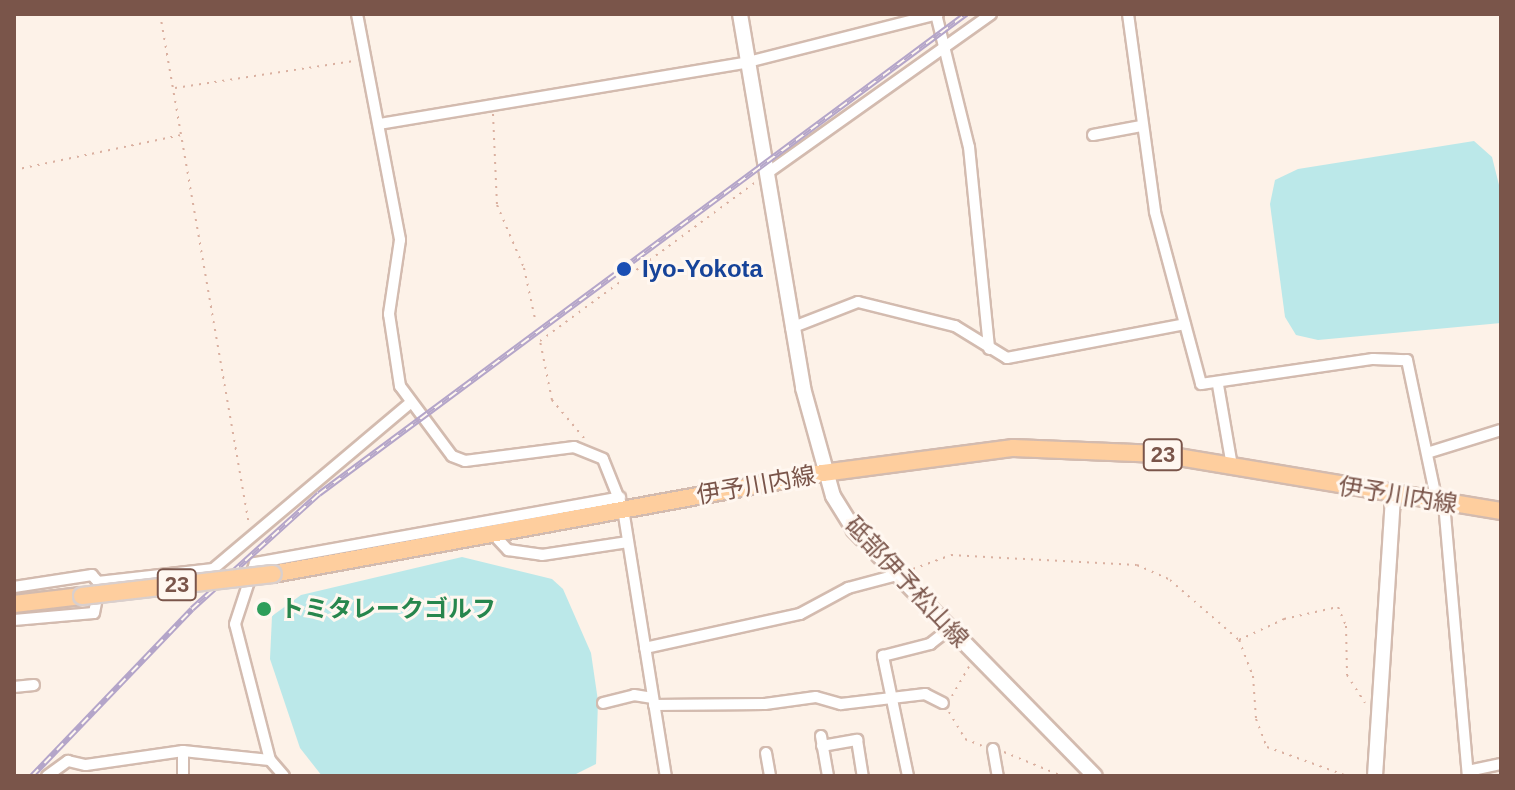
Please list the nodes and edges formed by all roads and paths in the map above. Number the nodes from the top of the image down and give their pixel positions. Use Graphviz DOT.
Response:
graph roads {
  1 [pos="160,14"];
  2 [pos="357,14"];
  3 [pos="740,14"];
  4 [pos="937,14"];
  5 [pos="991,14"];
  6 [pos="1128,14"];
  7 [pos="944,46"];
  8 [pos="367,62"];
  9 [pos="748,62"];
  10 [pos="174,89"];
  11 [pos="492,105"];
  12 [pos="379,124"];
  13 [pos="1141,126"];
  14 [pos="181,135"];
  15 [pos="1093,135"];
  16 [pos="14,170"];
  17 [pos="766,174"];
  18 [pos="535,319"];
  19 [pos="1185,324"];
  20 [pos="791,328"];
  21 [pos="989,349"];
  22 [pos="1218,385"];
  23 [pos="409,404"];
  24 [pos="1501,430"];
  25 [pos="593,450"];
  26 [pos="1427,453"];
  27 [pos="1232,466"];
  28 [pos="823,473"];
  29 [pos="1393,495"];
  30 [pos="1441,502"];
  31 [pos="621,503"];
  32 [pos="1501,511"];
  33 [pos="251,534"];
  34 [pos="494,535"];
  35 [pos="628,542"];
  36 [pos="897,575"];
  37 [pos="98,582"];
  38 [pos="14,587"];
  39 [pos="14,604"];
  40 [pos="14,620"];
  41 [pos="949,629"];
  42 [pos="1239,640"];
  43 [pos="645,648"];
  44 [pos="976,656"];
  45 [pos="34,685"];
  46 [pos="14,687"];
  47 [pos="891,696"];
  48 [pos="654,701"];
  49 [pos="603,703"];
  50 [pos="943,703"];
  51 [pos="1380,706"];
  52 [pos="993,749"];
  53 [pos="183,751"];
  54 [pos="766,753"];
  55 [pos="270,760"];
  56 [pos="1501,764"];
  57 [pos="1468,773"];
  58 [pos="47,776"];
  59 [pos="183,776"];
  60 [pos="284,776"];
  61 [pos="666,776"];
  62 [pos="770,776"];
  63 [pos="828,776"];
  64 [pos="863,776"];
  65 [pos="908,776"];
  66 [pos="998,776"];
  67 [pos="1062,776"];
  68 [pos="1095,776"];
  69 [pos="1347,776"];
  70 [pos="1375,776"];
  1 -- 10 [label="path"];
  2 -- 8 [label="street"];
  3 -- 9 [label="main road, 砥部伊予松山線"];
  4 -- 7 [label="street"];
  4 -- 9 [label="street"];
  5 -- 7 [label="street"];
  6 -- 13 [label="street"];
  7 -- 17 [label="street"];
  7 -- 21 [label="street"];
  8 -- 10 [label="path"];
  8 -- 12 [label="street"];
  9 -- 11 [label="street"];
  9 -- 17 [label="main road, 砥部伊予松山線"];
  10 -- 14 [label="path"];
  11 -- 12 [label="street"];
  11 -- 18 [label="path"];
  12 -- 23 [label="street"];
  13 -- 15 [label="street"];
  13 -- 19 [label="street"];
  14 -- 16 [label="path"];
  14 -- 33 [label="path"];
  17 -- 20 [label="main road, 砥部伊予松山線"];
  17 -- 25 [label="path"];
  19 -- 21 [label="street"];
  19 -- 22 [label="street"];
  20 -- 21 [label="street"];
  20 -- 28 [label="main road, 砥部伊予松山線"];
  22 -- 26 [label="street"];
  22 -- 27 [label="street"];
  23 -- 25 [label="street"];
  23 -- 33 [label="street"];
  24 -- 26 [label="street"];
  25 -- 31 [label="street"];
  26 -- 30 [label="street"];
  27 -- 28 [label="main road, 伊予川内線 / 23"];
  27 -- 29 [label="main road, 伊予川内線 / 23"];
  28 -- 31 [label="main road, 伊予川内線 / 23"];
  28 -- 36 [label="main road, 砥部伊予松山線"];
  29 -- 30 [label="main road, 伊予川内線 / 23"];
  29 -- 51 [label="main road"];
  30 -- 32 [label="main road, 伊予川内線 / 23"];
  30 -- 57 [label="street"];
  31 -- 34 [label="main road, 伊予川内線 / 23"];
  31 -- 35 [label="street"];
  31 -- 55 [label="street"];
  33 -- 37 [label="street"];
  34 -- 35 [label="street"];
  34 -- 39 [label="main road, 伊予川内線 / 23, bridge"];
  35 -- 43 [label="street"];
  36 -- 41 [label="main road, 砥部伊予松山線"];
  36 -- 42 [label="path"];
  36 -- 43 [label="street"];
  37 -- 38 [label="street"];
  37 -- 40 [label="street"];
  41 -- 44 [label="main road, 砥部伊予松山線"];
  41 -- 47 [label="street"];
  42 -- 51 [label="path"];
  42 -- 69 [label="path"];
  43 -- 48 [label="street"];
  44 -- 50 [label="path"];
  44 -- 68 [label="main road, 砥部伊予松山線"];
  45 -- 46 [label="street"];
  47 -- 48 [label="street"];
  47 -- 50 [label="street"];
  47 -- 65 [label="street"];
  48 -- 49 [label="street"];
  48 -- 61 [label="street"];
  50 -- 52 [label="path"];
  51 -- 70 [label="main road"];
  52 -- 66 [label="street"];
  52 -- 67 [label="path"];
  53 -- 55 [label="street"];
  53 -- 58 [label="street"];
  53 -- 59 [label="street"];
  54 -- 62 [label="street"];
  55 -- 60 [label="street"];
  56 -- 57 [label="street"];
  63 -- 64 [label="street"];
}
